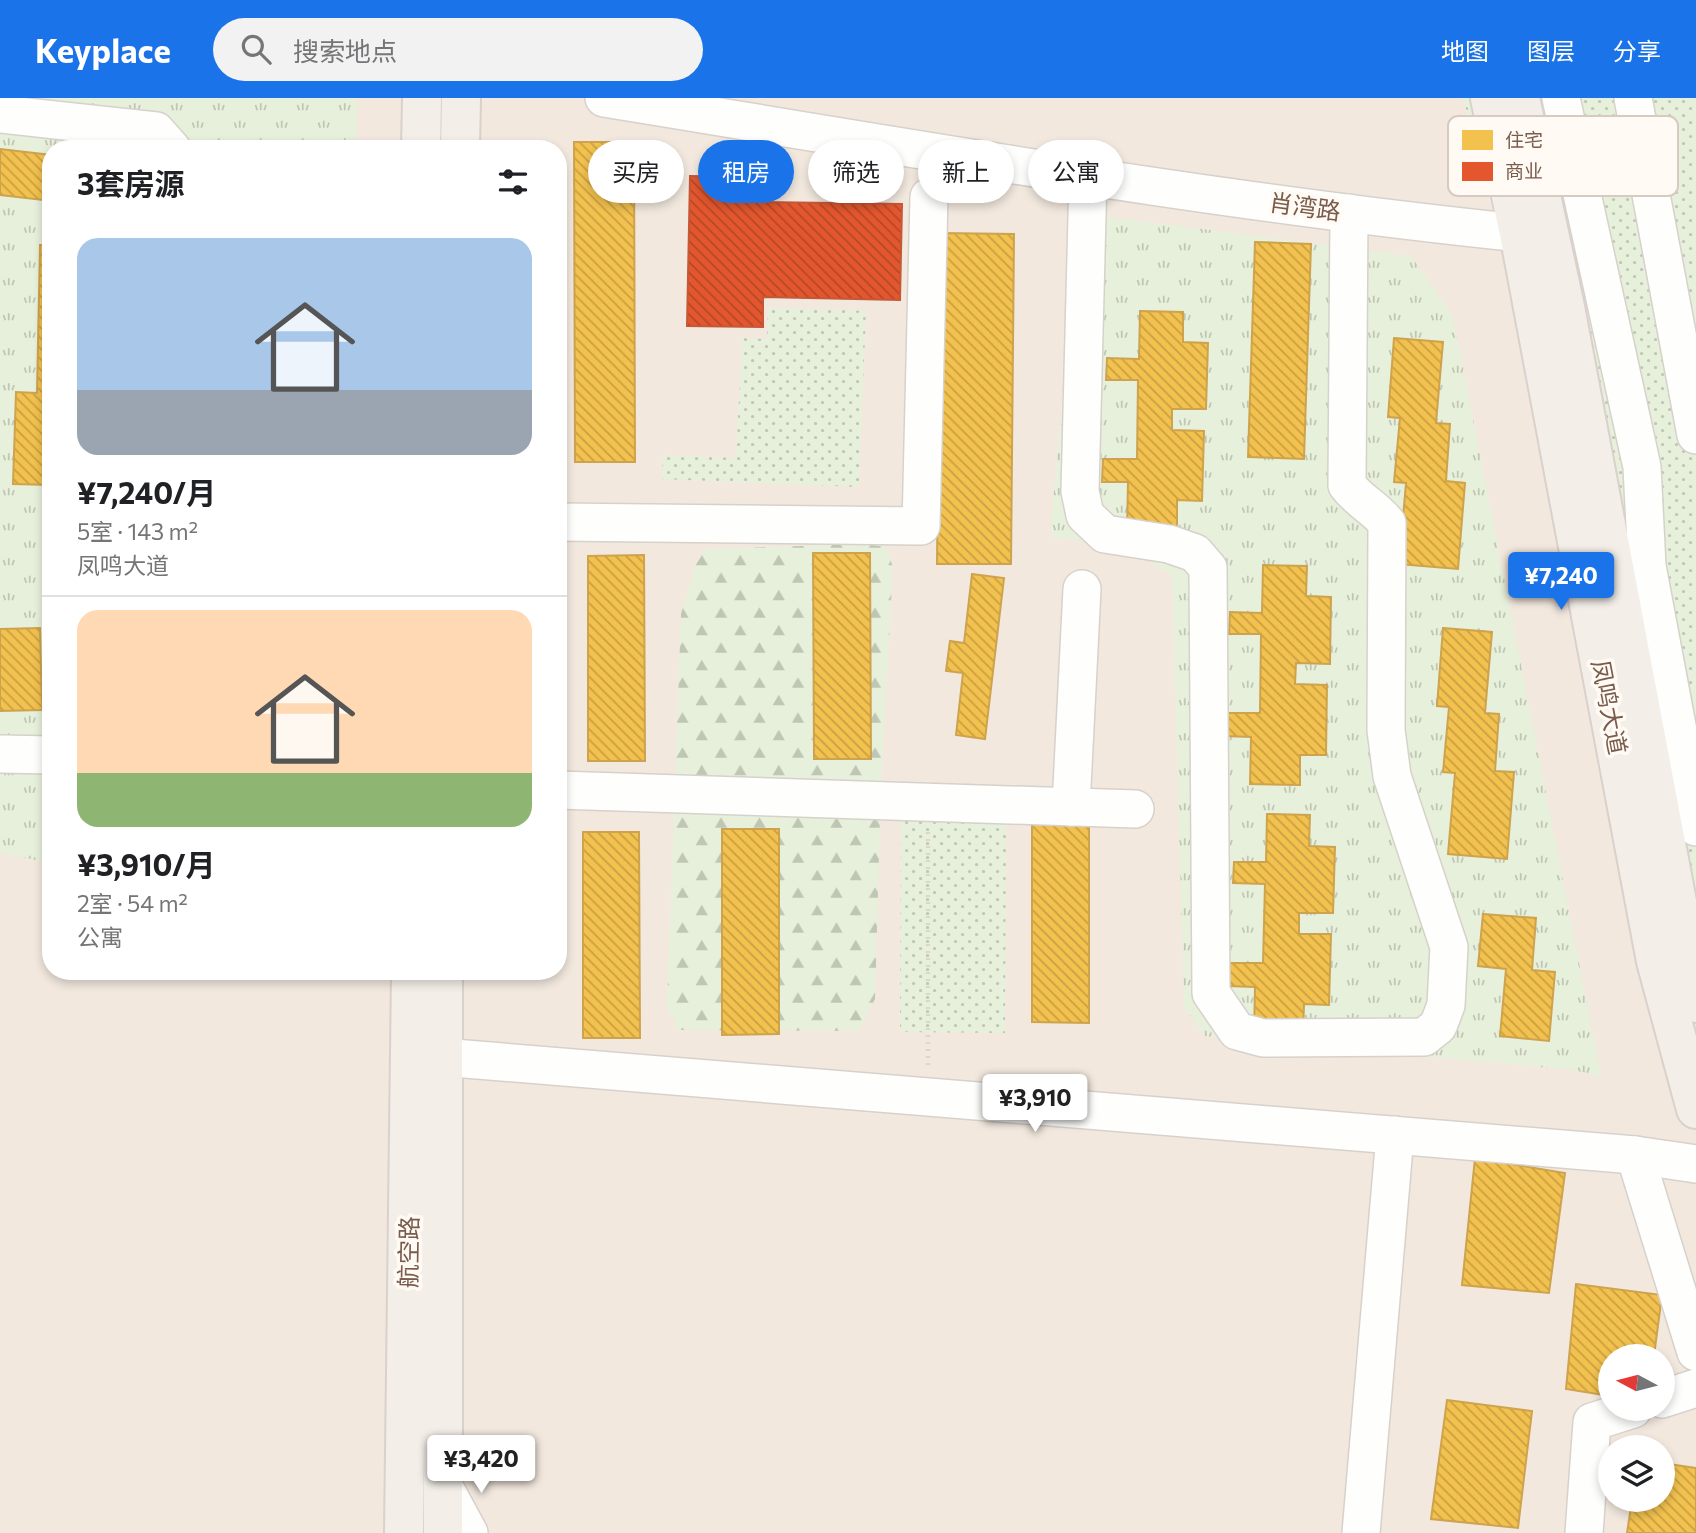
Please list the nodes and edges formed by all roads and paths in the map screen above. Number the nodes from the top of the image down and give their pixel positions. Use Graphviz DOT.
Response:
graph roads {
  1 [pos="422,98"];
  2 [pos="461,98"];
  3 [pos="604,98"];
  4 [pos="1490,98"];
  5 [pos="1520,98"];
  6 [pos="1561,98"];
  7 [pos="1633,98"];
  8 [pos="0,114"];
  9 [pos="1496,116"];
  10 [pos="1522,116"];
  11 [pos="1565,116"];
  12 [pos="1636,116"];
  13 [pos="164,140"];
  14 [pos="421,140"];
  15 [pos="460,140"];
  16 [pos="1028,166"];
  17 [pos="1124,181"];
  18 [pos="1521,196"];
  19 [pos="1530,196"];
  20 [pos="1583,196"];
  21 [pos="1651,196"];
  22 [pos="929,203"];
  23 [pos="1087,203"];
  24 [pos="1349,213"];
  25 [pos="1534,235"];
  26 [pos="1696,435"];
  27 [pos="567,522"];
  28 [pos="1082,589"];
  29 [pos="0,754"];
  30 [pos="42,755"];
  31 [pos="567,790"];
  32 [pos="930,802"];
  33 [pos="1071,807"];
  34 [pos="1135,809"];
  35 [pos="1696,827"];
  36 [pos="411,980"];
  37 [pos="443,980"];
  38 [pos="1696,1003"];
  39 [pos="441,1057"];
  40 [pos="929,1097"];
  41 [pos="1696,1109"];
  42 [pos="1395,1135"];
  43 [pos="1634,1155"];
  44 [pos="1696,1164"];
  45 [pos="1696,1352"];
  46 [pos="1696,1388"];
  47 [pos="1675,1395"];
  48 [pos="1598,1420"];
  49 [pos="443,1485"];
  50 [pos="404,1533"];
  51 [pos="443,1533"];
  52 [pos="469,1533"];
  53 [pos="1362,1533"];
  54 [pos="1584,1533"];
  1 -- 14 [label="main road"];
  2 -- 15 [label="main road"];
  3 -- 16 [label="street, 肖湾路"];
  4 -- 9 [label="main road, 凤鸣大道"];
  5 -- 10 [label="main road, 凤鸣大道"];
  6 -- 11 [label="street"];
  7 -- 12 [label="street"];
  8 -- 13 [label="street"];
  17 -- 24 [label="street, 肖湾路"];
  18 -- 25 [label="main road, 凤鸣大道"];
  19 -- 25 [label="main road, 凤鸣大道"];
  20 -- 35 [label="street"];
  21 -- 26 [label="street"];
  22 -- 27 [label="street"];
  23 -- 24 [label="street"];
  24 -- 25 [label="street, 肖湾路"];
  25 -- 38 [label="main road, 凤鸣大道"];
  25 -- 41 [label="main road, 凤鸣大道"];
  28 -- 33 [label="street"];
  29 -- 30 [label="street"];
  31 -- 32 [label="street"];
  32 -- 33 [label="street"];
  32 -- 40 [label="path"];
  33 -- 34 [label="street"];
  36 -- 50 [label="main road, 航空路"];
  37 -- 39 [label="main road, 航空路"];
  39 -- 40 [label="street"];
  39 -- 49 [label="main road, 航空路"];
  40 -- 42 [label="street"];
  42 -- 43 [label="street"];
  42 -- 53 [label="street"];
  43 -- 44 [label="street"];
  43 -- 45 [label="street"];
  46 -- 47 [label="street"];
  48 -- 54 [label="street"];
  49 -- 51 [label="main road, 航空路"];
  49 -- 52 [label="street"];
}
